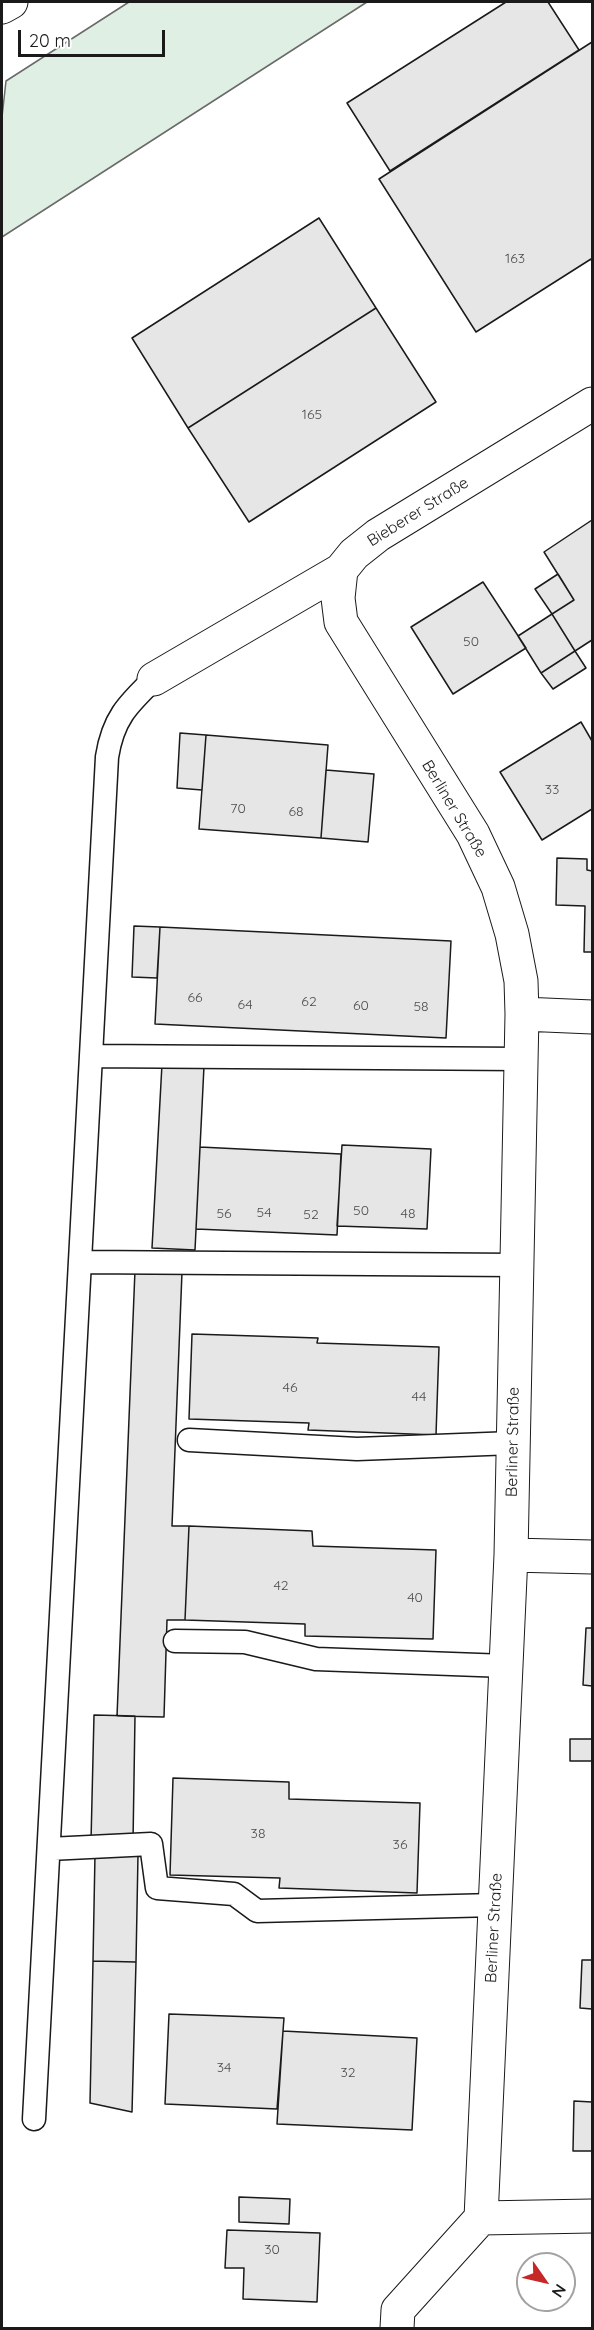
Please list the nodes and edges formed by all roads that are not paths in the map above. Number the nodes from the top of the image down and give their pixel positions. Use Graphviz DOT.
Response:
graph roads {
  1 [pos="10,2"];
  2 [pos="2,7"];
  3 [pos="592,404"];
  4 [pos="341,570"];
  5 [pos="154,679"];
  6 [pos="522,1014"];
  7 [pos="592,1017"];
  8 [pos="92,1056"];
  9 [pos="521,1059"];
  10 [pos="80,1262"];
  11 [pos="517,1265"];
  12 [pos="189,1440"];
  13 [pos="513,1443"];
  14 [pos="511,1555"];
  15 [pos="592,1557"];
  16 [pos="175,1641"];
  17 [pos="506,1666"];
  18 [pos="49,1849"];
  19 [pos="495,1905"];
  20 [pos="34,2119"];
  21 [pos="592,2216"];
  22 [pos="481,2217"];
  23 [pos="397,2328"];
  1 -- 2 [label="main road"];
  3 -- 4 [label="main road, Bieberer Straße"];
  4 -- 5 [label="main road, Bieberer Straße"];
  4 -- 6 [label="main road, Berliner Straße"];
  5 -- 8 [label="lane"];
  6 -- 7 [label="main road"];
  6 -- 9 [label="main road, Berliner Straße"];
  8 -- 9 [label="lane"];
  8 -- 10 [label="lane"];
  9 -- 11 [label="main road, Berliner Straße"];
  10 -- 11 [label="lane"];
  10 -- 18 [label="lane"];
  11 -- 13 [label="main road, Berliner Straße"];
  12 -- 13 [label="lane"];
  13 -- 14 [label="main road, Berliner Straße"];
  14 -- 15 [label="main road"];
  14 -- 17 [label="main road, Berliner Straße"];
  16 -- 17 [label="lane"];
  17 -- 19 [label="main road, Berliner Straße"];
  18 -- 19 [label="lane"];
  18 -- 20 [label="lane"];
  19 -- 22 [label="main road, Berliner Straße"];
  21 -- 22 [label="main road"];
  22 -- 23 [label="main road"];
}
